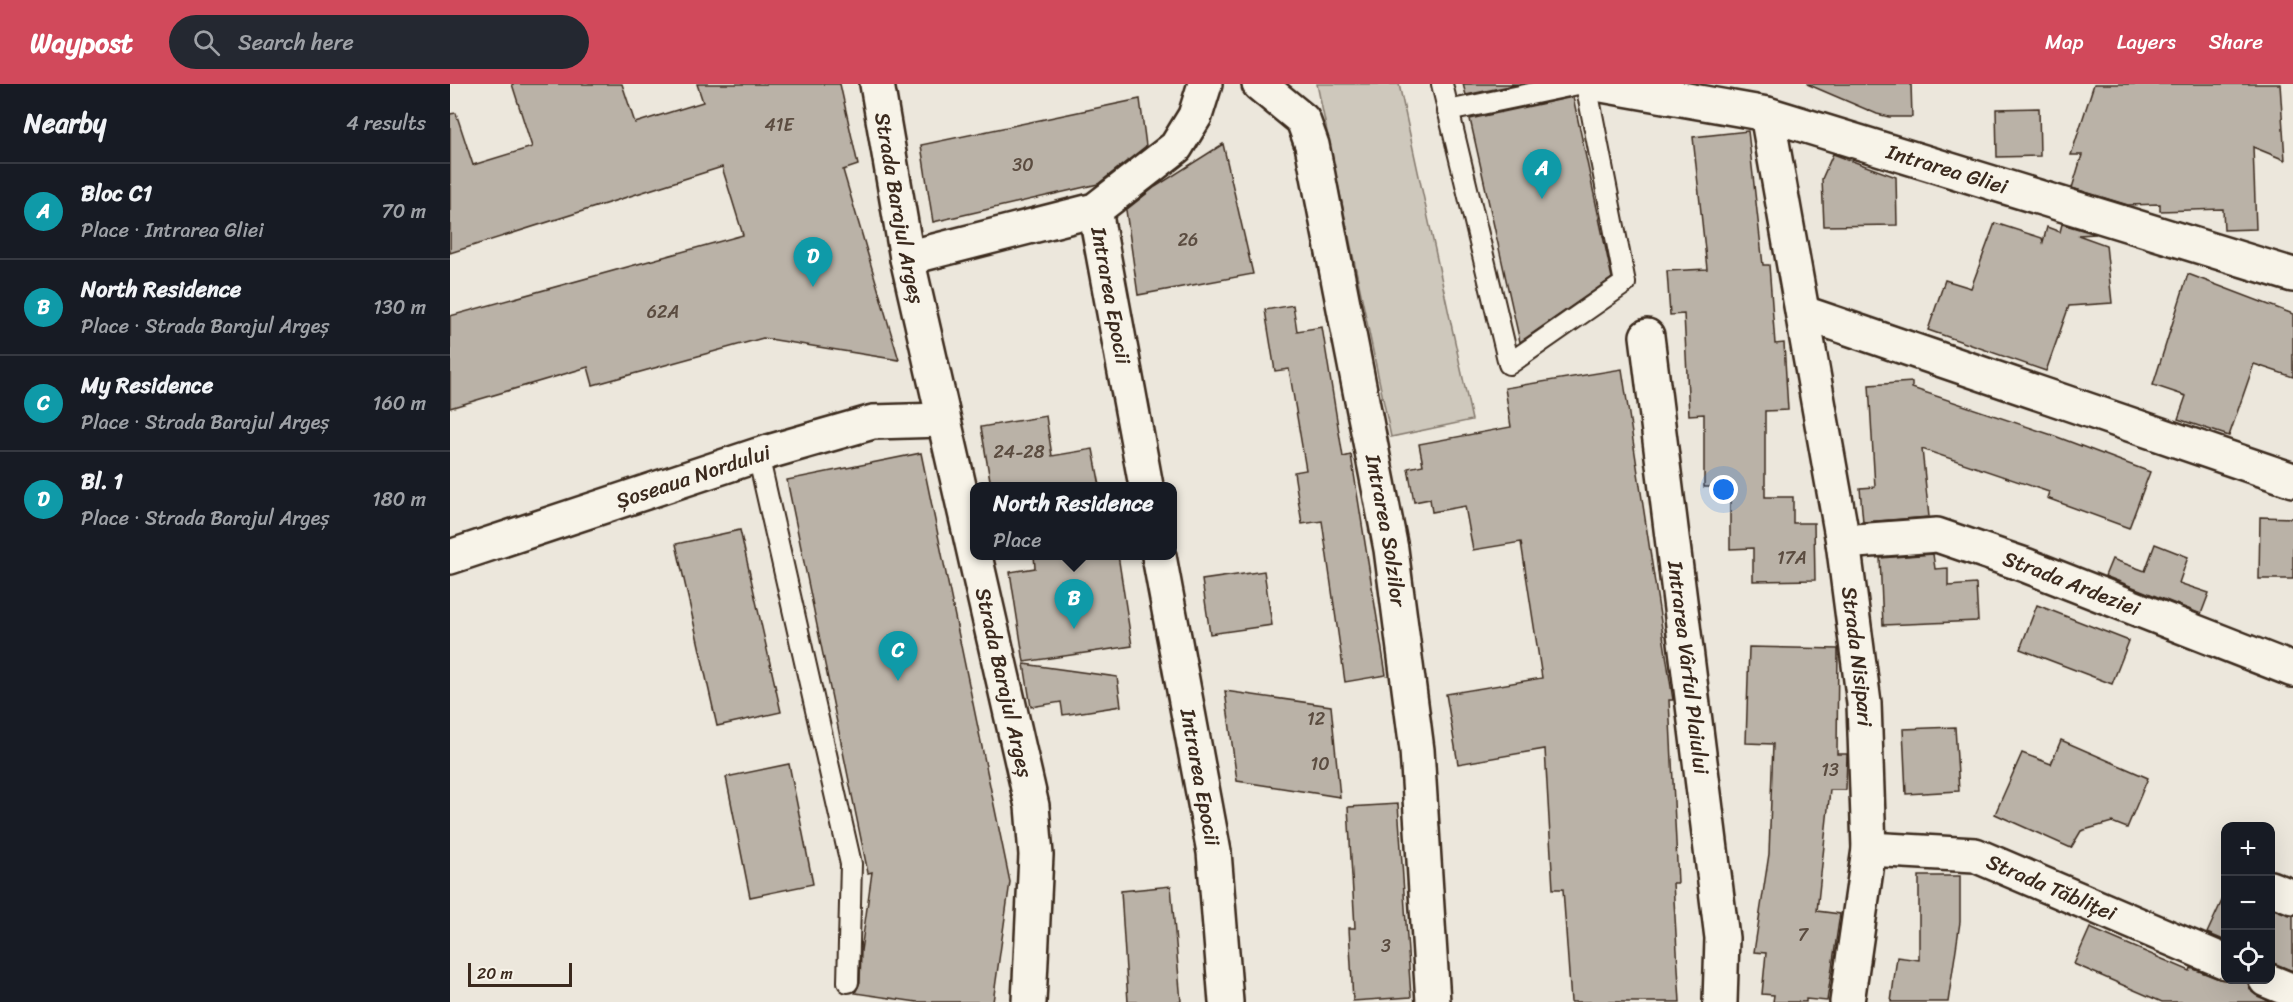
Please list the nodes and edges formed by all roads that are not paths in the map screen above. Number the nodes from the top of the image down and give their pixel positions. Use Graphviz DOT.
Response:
graph roads {
  1 [pos="878,84"];
  2 [pos="1205,84"];
  3 [pos="1260,84"];
  4 [pos="1442,84"];
  5 [pos="1578,84"];
  6 [pos="1586,84"];
  7 [pos="1596,84"];
  8 [pos="1448,111"];
  9 [pos="1767,114"];
  10 [pos="1095,210"];
  11 [pos="907,258"];
  12 [pos="2293,275"];
  13 [pos="1804,313"];
  14 [pos="1647,336"];
  15 [pos="943,420"];
  16 [pos="758,455"];
  17 [pos="2293,480"];
  18 [pos="1145,482"];
  19 [pos="970,537"];
  20 [pos="1843,542"];
  21 [pos="450,556"];
  22 [pos="975,560"];
  23 [pos="1160,560"];
  24 [pos="2293,670"];
  25 [pos="1869,849"];
  26 [pos="2275,890"];
  27 [pos="2293,897"];
  28 [pos="2221,960"];
  29 [pos="848,982"];
  30 [pos="2275,984"];
  31 [pos="2293,991"];
  32 [pos="1029,1002"];
  33 [pos="1226,1002"];
  34 [pos="1433,1002"];
  35 [pos="1720,1002"];
  36 [pos="1847,1002"];
  1 -- 11 [label="street, Strada Barajul Argeș"];
  2 -- 10 [label="street"];
  3 -- 34 [label="street, Intrarea Solzilor"];
  4 -- 8 [label="lane"];
  5 -- 8 [label="lane"];
  6 -- 8 [label="lane"];
  7 -- 9 [label="street, Intrarea Gliei"];
  9 -- 12 [label="street, Intrarea Gliei"];
  9 -- 13 [label="street, Strada Nisipari"];
  10 -- 11 [label="street"];
  10 -- 18 [label="street, Intrarea Epocii"];
  11 -- 15 [label="street, Strada Barajul Argeș"];
  13 -- 17 [label="street"];
  13 -- 20 [label="street, Strada Nisipari"];
  14 -- 35 [label="street, Intrarea Vârful Plaiului"];
  15 -- 16 [label="street, Șoseaua Nordului"];
  15 -- 19 [label="street, Strada Barajul Argeș"];
  16 -- 21 [label="street, Șoseaua Nordului"];
  16 -- 29 [label="lane"];
  20 -- 24 [label="street, Strada Ardeziei"];
  20 -- 25 [label="street, Strada Nisipari"];
  22 -- 32 [label="street, Strada Barajul Argeș"];
  23 -- 33 [label="street, Intrarea Epocii"];
  25 -- 28 [label="street, Strada Tăbliței"];
  25 -- 36 [label="street, Strada Nisipari"];
  26 -- 27 [label="street"];
  30 -- 31 [label="street"];
}
